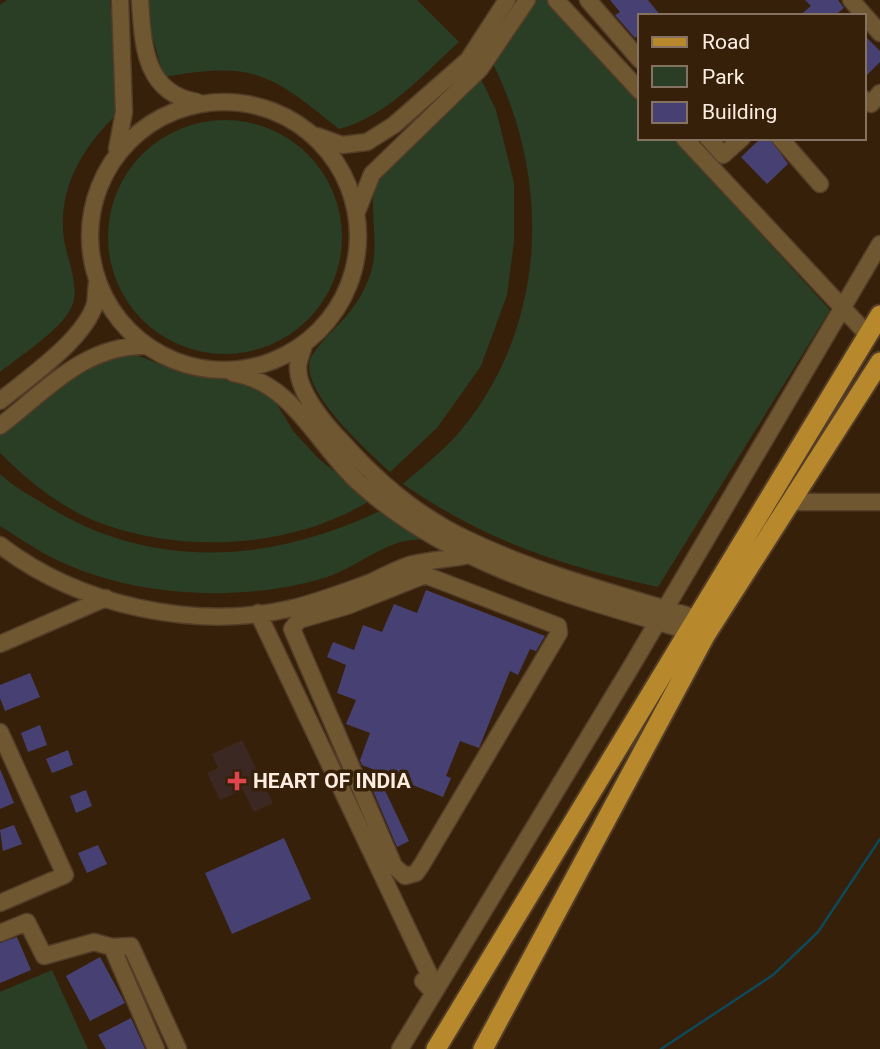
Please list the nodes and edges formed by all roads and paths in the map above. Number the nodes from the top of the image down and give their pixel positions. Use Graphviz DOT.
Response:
graph roads {
  1 [pos="120,0"];
  2 [pos="140,0"];
  3 [pos="507,0"];
  4 [pos="527,0"];
  5 [pos="556,0"];
  6 [pos="588,0"];
  7 [pos="851,0"];
  8 [pos="863,14"];
  9 [pos="866,17"];
  10 [pos="880,33"];
  11 [pos="638,58"];
  12 [pos="638,89"];
  13 [pos="880,93"];
  14 [pos="866,100"];
  15 [pos="206,103"];
  16 [pos="314,135"];
  17 [pos="686,140"];
  18 [pos="710,140"];
  19 [pos="740,140"];
  20 [pos="781,140"];
  21 [pos="117,149"];
  22 [pos="820,184"];
  23 [pos="356,215"];
  24 [pos="880,244"];
  25 [pos="97,282"];
  26 [pos="842,308"];
  27 [pos="880,315"];
  28 [pos="868,335"];
  29 [pos="304,345"];
  30 [pos="146,346"];
  31 [pos="880,362"];
  32 [pos="216,370"];
  33 [pos="0,401"];
  34 [pos="0,426"];
  35 [pos="791,502"];
  36 [pos="880,502"];
  37 [pos="0,545"];
  38 [pos="470,555"];
  39 [pos="439,562"];
  40 [pos="429,577"];
  41 [pos="106,598"];
  42 [pos="258,613"];
  43 [pos="661,615"];
  44 [pos="701,627"];
  45 [pos="0,644"];
  46 [pos="0,732"];
  47 [pos="0,903"];
  48 [pos="0,933"];
  49 [pos="112,947"];
  50 [pos="434,993"];
  51 [pos="156,1049"];
  52 [pos="178,1049"];
  53 [pos="400,1049"];
  54 [pos="436,1049"];
  55 [pos="483,1049"];
  1 -- 21 [label="street"];
  2 -- 15 [label="street"];
  3 -- 16 [label="street"];
  4 -- 23 [label="street"];
  5 -- 12 [label="street"];
  6 -- 11 [label="street"];
  7 -- 8 [label="street"];
  9 -- 10 [label="street"];
  13 -- 14 [label="street"];
  15 -- 16 [label="street"];
  15 -- 21 [label="street"];
  16 -- 23 [label="street"];
  17 -- 26 [label="street"];
  18 -- 19 [label="street"];
  20 -- 22 [label="street"];
  21 -- 25 [label="street"];
  23 -- 29 [label="street"];
  24 -- 26 [label="street"];
  25 -- 30 [label="street"];
  25 -- 33 [label="street"];
  26 -- 28 [label="street"];
  26 -- 43 [label="street"];
  27 -- 28 [label="main road"];
  28 -- 44 [label="main road"];
  29 -- 32 [label="street"];
  29 -- 43 [label="street"];
  30 -- 32 [label="street"];
  30 -- 34 [label="street"];
  31 -- 35 [label="main road"];
  32 -- 38 [label="street"];
  35 -- 36 [label="street"];
  35 -- 44 [label="main road"];
  37 -- 41 [label="street"];
  38 -- 39 [label="street"];
  38 -- 43 [label="street"];
  39 -- 40 [label="street"];
  39 -- 42 [label="street"];
  40 -- 40 [label="street"];
  41 -- 42 [label="street"];
  41 -- 45 [label="street"];
  42 -- 50 [label="street"];
  43 -- 44 [label="street"];
  43 -- 50 [label="street"];
  44 -- 54 [label="main road"];
  44 -- 55 [label="main road"];
  46 -- 47 [label="street"];
  48 -- 49 [label="street"];
  49 -- 51 [label="street"];
  49 -- 52 [label="street"];
  50 -- 53 [label="street"];
}
